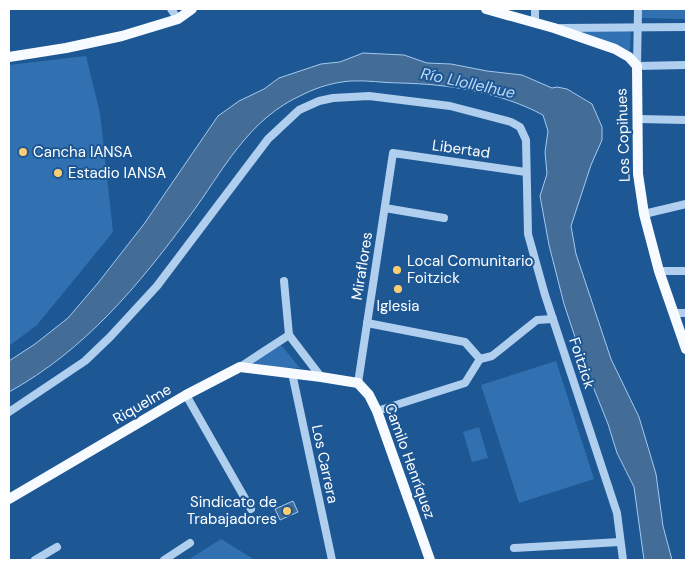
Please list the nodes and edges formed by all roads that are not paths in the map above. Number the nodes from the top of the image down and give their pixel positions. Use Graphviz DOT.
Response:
graph roads {
  1 [pos="170,9"];
  2 [pos="192,9"];
  3 [pos="486,9"];
  4 [pos="535,9"];
  5 [pos="638,9"];
  6 [pos="178,19"];
  7 [pos="535,23"];
  8 [pos="686,27"];
  9 [pos="554,28"];
  10 [pos="637,28"];
  11 [pos="9,57"];
  12 [pos="686,65"];
  13 [pos="637,66"];
  14 [pos="638,119"];
  15 [pos="686,120"];
  16 [pos="393,153"];
  17 [pos="526,172"];
  18 [pos="686,204"];
  19 [pos="385,208"];
  20 [pos="644,214"];
  21 [pos="444,218"];
  22 [pos="659,271"];
  23 [pos="686,271"];
  24 [pos="284,281"];
  25 [pos="673,313"];
  26 [pos="686,313"];
  27 [pos="553,319"];
  28 [pos="367,323"];
  29 [pos="289,335"];
  30 [pos="686,349"];
  31 [pos="480,359"];
  32 [pos="240,367"];
  33 [pos="292,373"];
  34 [pos="321,377"];
  35 [pos="358,383"];
  36 [pos="186,395"];
  37 [pos="377,411"];
  38 [pos="9,412"];
  39 [pos="9,499"];
  40 [pos="251,509"];
  41 [pos="190,542"];
  42 [pos="620,542"];
  43 [pos="57,547"];
  44 [pos="514,548"];
  45 [pos="34,560"];
  46 [pos="164,560"];
  47 [pos="332,560"];
  48 [pos="430,560"];
  49 [pos="623,560"];
  1 -- 6 [label="street"];
  2 -- 6 [label="main road"];
  3 -- 7 [label="main road"];
  4 -- 7 [label="street"];
  5 -- 10 [label="street"];
  6 -- 11 [label="main road"];
  7 -- 9 [label="main road"];
  8 -- 10 [label="street"];
  9 -- 10 [label="street"];
  9 -- 13 [label="main road"];
  10 -- 13 [label="street"];
  12 -- 13 [label="street"];
  13 -- 14 [label="main road, Los Copihues"];
  14 -- 15 [label="street"];
  14 -- 20 [label="main road, Los Copihues"];
  16 -- 17 [label="street, Libertad"];
  16 -- 19 [label="street, Miraflores"];
  17 -- 27 [label="street, Foitzick"];
  17 -- 38 [label="street, Foitzick"];
  18 -- 20 [label="street"];
  19 -- 21 [label="street"];
  19 -- 28 [label="street, Miraflores"];
  20 -- 22 [label="main road, Los Copihues"];
  22 -- 23 [label="street"];
  22 -- 25 [label="main road, Los Copihues"];
  24 -- 29 [label="street"];
  25 -- 26 [label="street"];
  25 -- 30 [label="main road, Los Copihues"];
  27 -- 31 [label="street"];
  27 -- 42 [label="street, Foitzick"];
  28 -- 31 [label="street"];
  28 -- 35 [label="street, Miraflores"];
  29 -- 32 [label="street, Riquelme"];
  29 -- 34 [label="street"];
  31 -- 37 [label="street"];
  32 -- 33 [label="main road"];
  32 -- 36 [label="main road, Riquelme"];
  33 -- 34 [label="main road"];
  33 -- 47 [label="street, Los Carrera"];
  34 -- 35 [label="main road"];
  35 -- 37 [label="main road, Camilo Henríquez"];
  36 -- 39 [label="main road, Riquelme"];
  36 -- 40 [label="street"];
  37 -- 48 [label="main road, Camilo Henríquez"];
  41 -- 46 [label="street"];
  42 -- 44 [label="street"];
  42 -- 49 [label="street, Foitzick"];
  43 -- 45 [label="street"];
}
